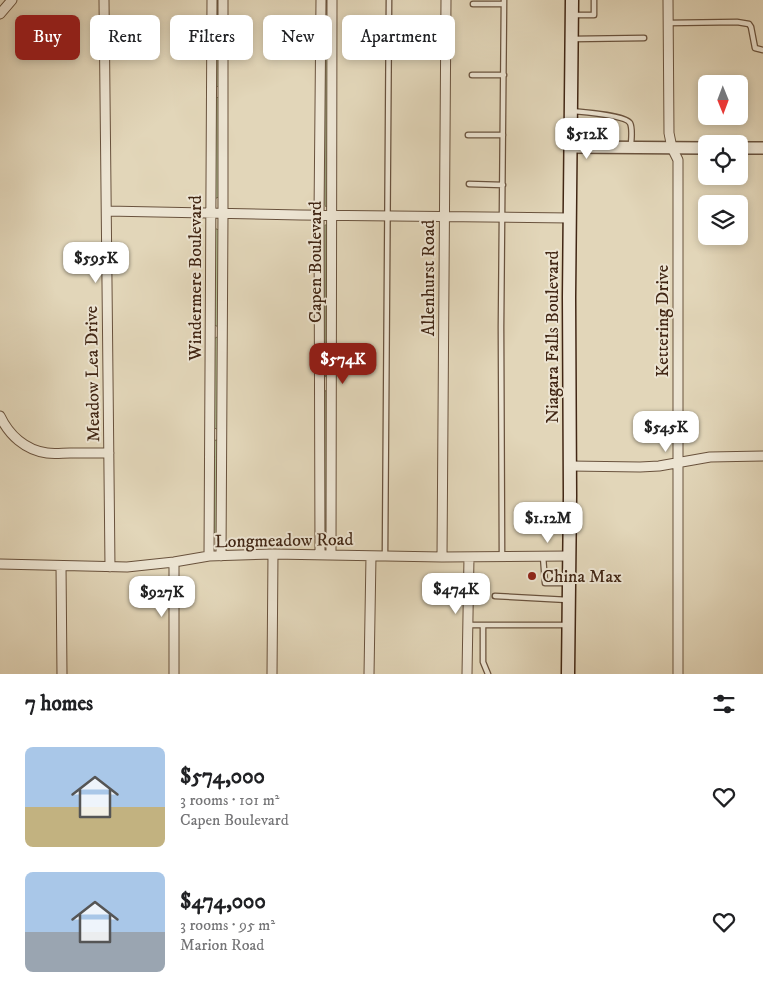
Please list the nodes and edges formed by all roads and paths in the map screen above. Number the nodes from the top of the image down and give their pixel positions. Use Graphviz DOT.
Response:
graph roads {
  1 [pos="12,0"];
  2 [pos="104,0"];
  3 [pos="212,0"];
  4 [pos="223,0"];
  5 [pos="321,0"];
  6 [pos="332,0"];
  7 [pos="389,0"];
  8 [pos="446,0"];
  9 [pos="572,0"];
  10 [pos="594,0"];
  11 [pos="668,0"];
  12 [pos="504,2"];
  13 [pos="473,4"];
  14 [pos="0,14"];
  15 [pos="321,15"];
  16 [pos="332,15"];
  17 [pos="572,15"];
  18 [pos="668,23"];
  19 [pos="644,38"];
  20 [pos="572,39"];
  21 [pos="763,50"];
  22 [pos="321,60"];
  23 [pos="332,60"];
  24 [pos="472,75"];
  25 [pos="504,75"];
  26 [pos="223,91"];
  27 [pos="212,92"];
  28 [pos="571,111"];
  29 [pos="468,134"];
  30 [pos="503,135"];
  31 [pos="571,147"];
  32 [pos="631,148"];
  33 [pos="672,148"];
  34 [pos="698,148"];
  35 [pos="748,148"];
  36 [pos="763,148"];
  37 [pos="469,184"];
  38 [pos="503,184"];
  39 [pos="107,212"];
  40 [pos="211,213"];
  41 [pos="223,214"];
  42 [pos="319,215"];
  43 [pos="331,215"];
  44 [pos="388,216"];
  45 [pos="444,216"];
  46 [pos="503,217"];
  47 [pos="570,218"];
  48 [pos="210,331"];
  49 [pos="222,331"];
  50 [pos="320,384"];
  51 [pos="331,384"];
  52 [pos="0,416"];
  53 [pos="210,434"];
  54 [pos="222,434"];
  55 [pos="110,453"];
  56 [pos="763,456"];
  57 [pos="678,463"];
  58 [pos="570,466"];
  59 [pos="273,554"];
  60 [pos="320,554"];
  61 [pos="331,555"];
  62 [pos="209,556"];
  63 [pos="221,556"];
  64 [pos="371,556"];
  65 [pos="385,556"];
  66 [pos="502,556"];
  67 [pos="543,556"];
  68 [pos="570,556"];
  69 [pos="442,557"];
  70 [pos="468,557"];
  71 [pos="174,562"];
  72 [pos="0,564"];
  73 [pos="61,566"];
  74 [pos="110,567"];
  75 [pos="569,584"];
  76 [pos="495,596"];
  77 [pos="569,600"];
  78 [pos="468,625"];
  79 [pos="483,625"];
  80 [pos="569,625"];
  81 [pos="62,674"];
  82 [pos="174,674"];
  83 [pos="272,674"];
  84 [pos="369,674"];
  85 [pos="467,674"];
  86 [pos="488,674"];
  87 [pos="568,674"];
  88 [pos="678,674"];
  1 -- 14 [label="street"];
  2 -- 39 [label="street, Meadow Lea Drive"];
  3 -- 27 [label="street, Windermere Boulevard"];
  4 -- 26 [label="street, Windermere Boulevard"];
  5 -- 15 [label="street, Capen Boulevard"];
  6 -- 16 [label="street, Capen Boulevard"];
  7 -- 44 [label="lane"];
  8 -- 45 [label="street, Allenhurst Road"];
  9 -- 17 [label="main road, Niagara Falls Boulevard"];
  10 -- 17 [label="lane"];
  11 -- 18 [label="street, Kettering Drive"];
  12 -- 13 [label="lane"];
  12 -- 25 [label="lane"];
  17 -- 20 [label="main road, Niagara Falls Boulevard"];
  18 -- 21 [label="lane"];
  18 -- 33 [label="street, Kettering Drive"];
  19 -- 20 [label="lane"];
  20 -- 28 [label="main road, Niagara Falls Boulevard"];
  22 -- 42 [label="street, Capen Boulevard"];
  23 -- 43 [label="street, Capen Boulevard"];
  24 -- 25 [label="lane"];
  25 -- 30 [label="lane"];
  26 -- 27 [label="lane"];
  26 -- 41 [label="street, Windermere Boulevard"];
  27 -- 40 [label="street, Windermere Boulevard"];
  28 -- 31 [label="main road, Niagara Falls Boulevard"];
  28 -- 32 [label="lane"];
  29 -- 30 [label="lane"];
  30 -- 38 [label="lane"];
  31 -- 32 [label="street"];
  31 -- 47 [label="main road, Niagara Falls Boulevard"];
  32 -- 33 [label="street"];
  33 -- 34 [label="street"];
  33 -- 57 [label="street, Kettering Drive"];
  35 -- 36 [label="street"];
  37 -- 38 [label="lane"];
  38 -- 46 [label="lane"];
  39 -- 40 [label="street"];
  39 -- 55 [label="street, Meadow Lea Drive"];
  40 -- 41 [label="street"];
  40 -- 48 [label="street, Windermere Boulevard"];
  41 -- 42 [label="street"];
  41 -- 49 [label="street, Windermere Boulevard"];
  42 -- 43 [label="street"];
  42 -- 50 [label="street, Capen Boulevard"];
  43 -- 44 [label="street"];
  43 -- 51 [label="street, Capen Boulevard"];
  44 -- 45 [label="street"];
  44 -- 65 [label="lane"];
  45 -- 46 [label="street"];
  45 -- 69 [label="street, Allenhurst Road"];
  46 -- 47 [label="street"];
  46 -- 66 [label="lane"];
  47 -- 58 [label="main road, Niagara Falls Boulevard"];
  48 -- 49 [label="lane"];
  48 -- 53 [label="street, Windermere Boulevard"];
  49 -- 54 [label="street, Windermere Boulevard"];
  50 -- 51 [label="lane"];
  50 -- 60 [label="street, Capen Boulevard"];
  51 -- 61 [label="street, Capen Boulevard"];
  52 -- 55 [label="street"];
  53 -- 54 [label="lane"];
  53 -- 62 [label="street, Windermere Boulevard"];
  54 -- 63 [label="street, Windermere Boulevard"];
  55 -- 74 [label="street, Meadow Lea Drive"];
  56 -- 57 [label="street"];
  57 -- 58 [label="street"];
  57 -- 88 [label="street, Kettering Drive"];
  58 -- 68 [label="main road, Niagara Falls Boulevard"];
  59 -- 60 [label="street, Longmeadow Road"];
  59 -- 63 [label="street, Longmeadow Road"];
  59 -- 83 [label="street"];
  60 -- 61 [label="street, Longmeadow Road"];
  61 -- 64 [label="street, Longmeadow Road"];
  62 -- 63 [label="street, Longmeadow Road"];
  62 -- 71 [label="street, Longmeadow Road"];
  64 -- 65 [label="street, Longmeadow Road"];
  64 -- 84 [label="street"];
  65 -- 69 [label="street, Longmeadow Road"];
  66 -- 67 [label="street, Longmeadow Road"];
  66 -- 70 [label="street, Longmeadow Road"];
  67 -- 68 [label="street, Longmeadow Road"];
  67 -- 75 [label="lane"];
  68 -- 75 [label="main road, Niagara Falls Boulevard"];
  69 -- 70 [label="street, Longmeadow Road"];
  70 -- 78 [label="street"];
  71 -- 74 [label="street, Longmeadow Road"];
  71 -- 82 [label="street"];
  72 -- 73 [label="street, Longmeadow Road"];
  73 -- 74 [label="street, Longmeadow Road"];
  73 -- 81 [label="street"];
  75 -- 77 [label="main road, Niagara Falls Boulevard"];
  76 -- 77 [label="lane"];
  77 -- 80 [label="main road, Niagara Falls Boulevard"];
  78 -- 79 [label="lane"];
  78 -- 85 [label="street"];
  79 -- 80 [label="lane"];
  79 -- 86 [label="lane"];
  80 -- 87 [label="main road, Niagara Falls Boulevard"];
}
